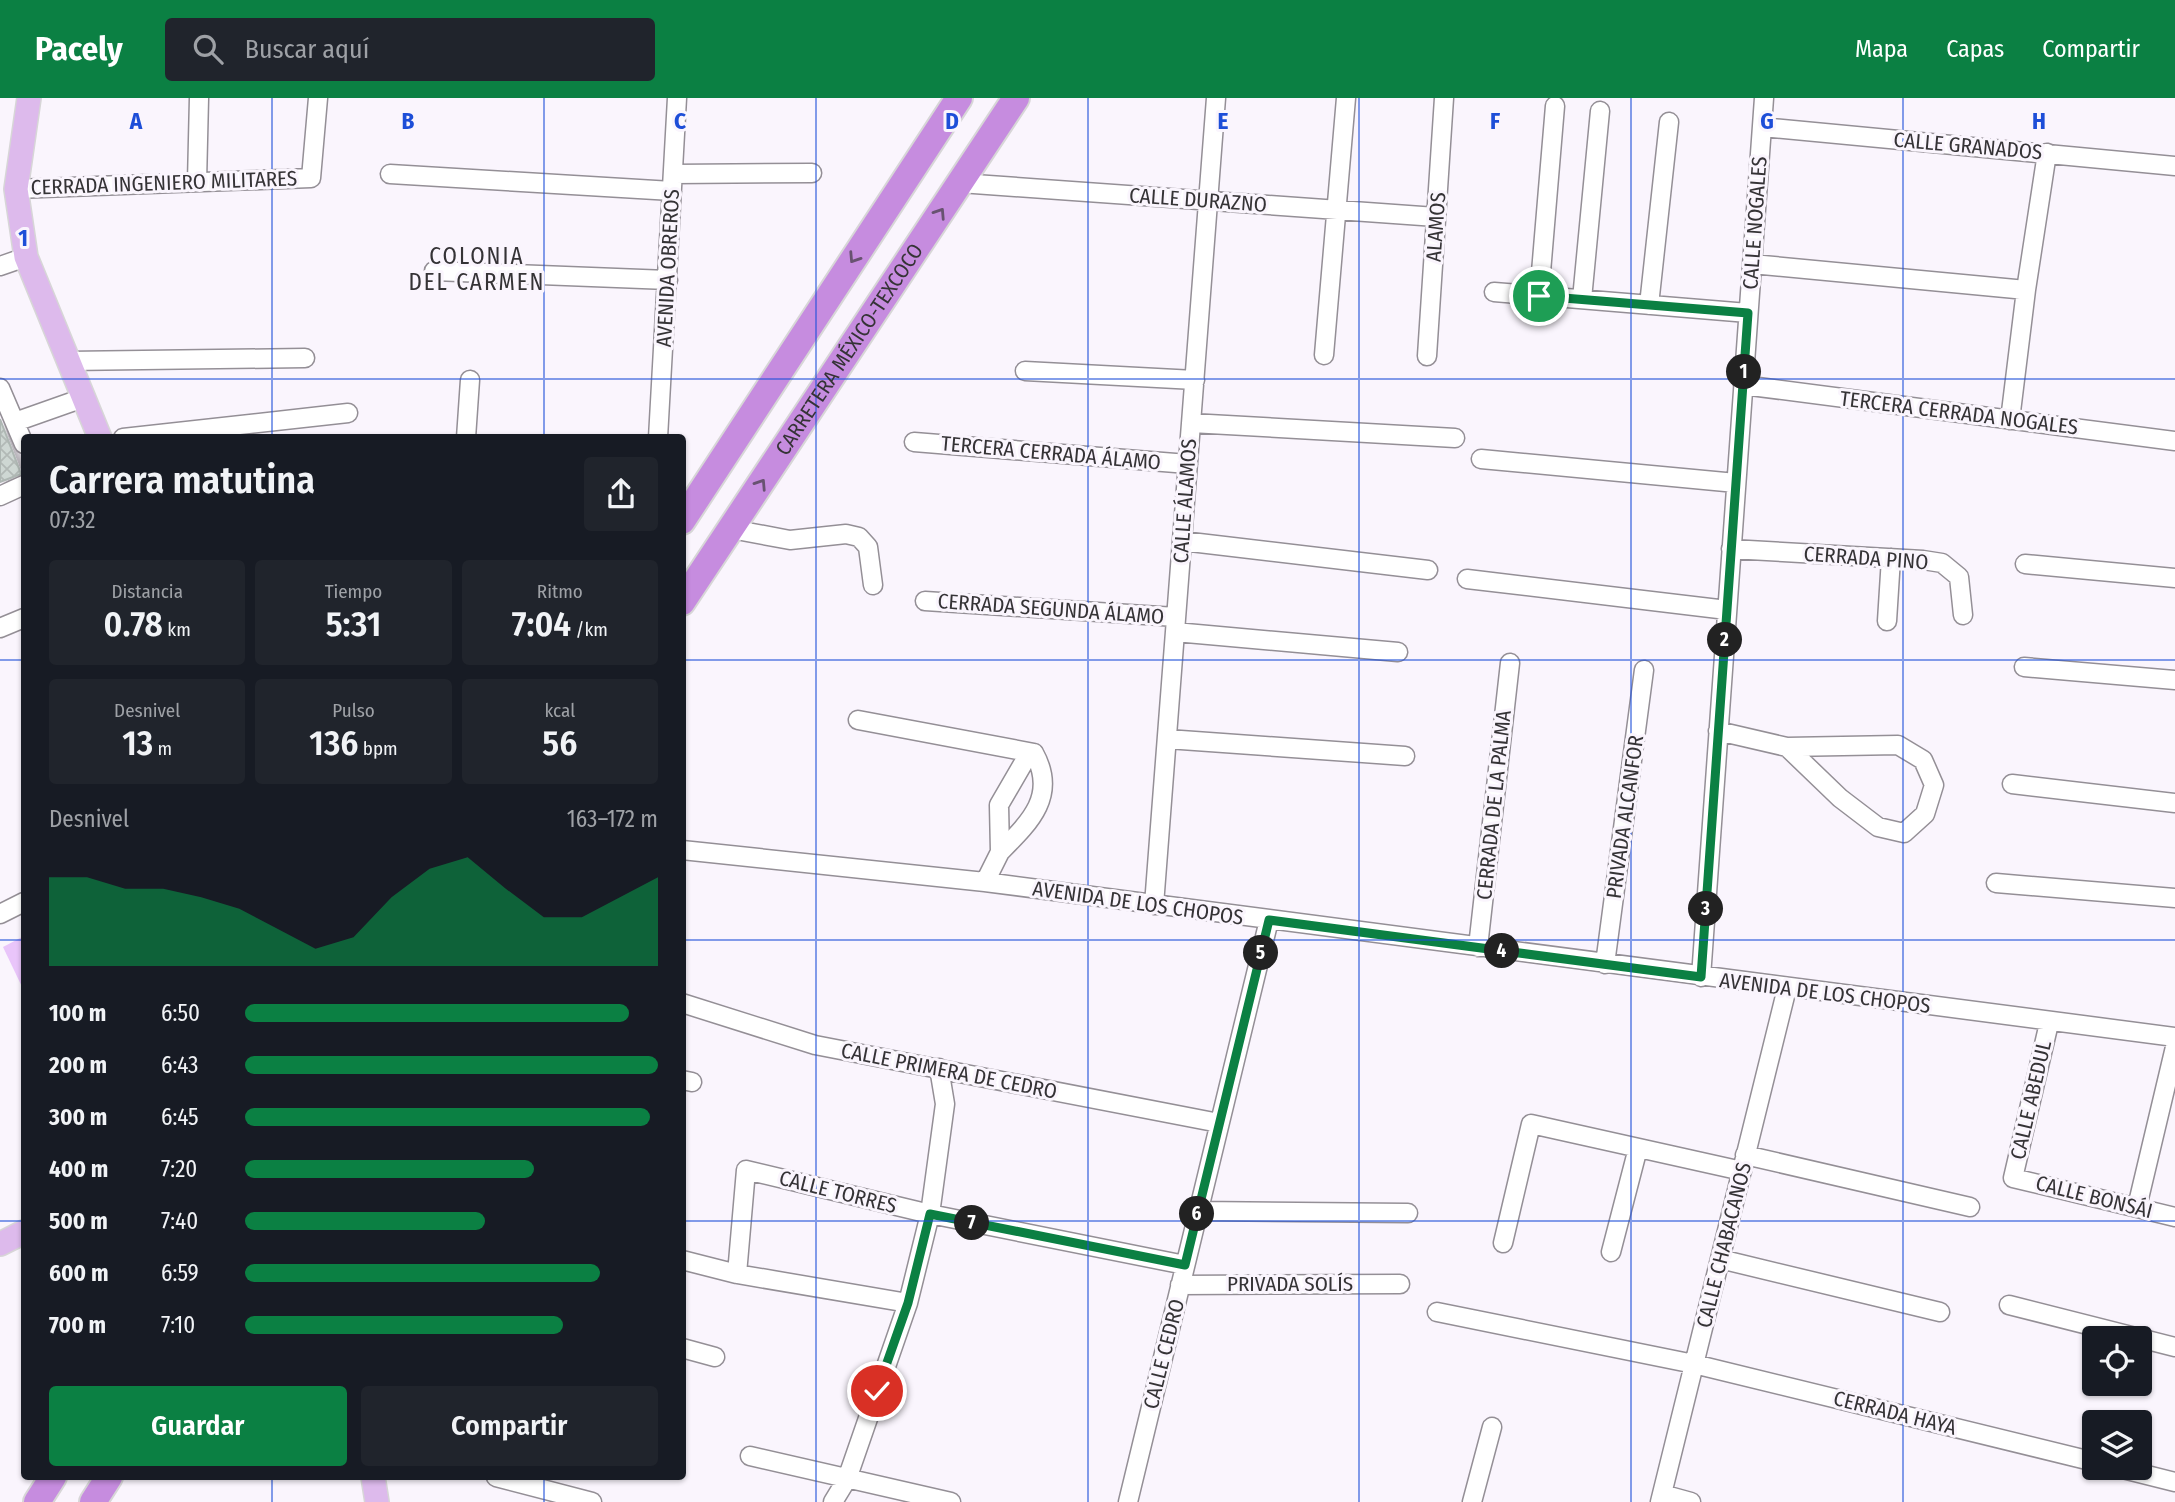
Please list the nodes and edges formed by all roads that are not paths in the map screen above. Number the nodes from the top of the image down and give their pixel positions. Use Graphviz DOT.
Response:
graph roads {
  1 [pos="29,98"];
  2 [pos="199,98"];
  3 [pos="318,98"];
  4 [pos="677,98"];
  5 [pos="959,98"];
  6 [pos="1016,98"];
  7 [pos="1216,98"];
  8 [pos="1346,98"];
  9 [pos="1444,98"];
  10 [pos="1764,98"];
  11 [pos="1555,106"];
  12 [pos="1600,111"];
  13 [pos="1668,122"];
  14 [pos="1762,127"];
  15 [pos="2047,153"];
  16 [pos="2175,166"];
  17 [pos="812,173"];
  18 [pos="390,174"];
  19 [pos="197,182"];
  20 [pos="673,182"];
  21 [pos="960,183"];
  22 [pos="16,189"];
  23 [pos="1209,201"];
  24 [pos="1336,210"];
  25 [pos="1436,217"];
  26 [pos="26,257"];
  27 [pos="1752,264"];
  28 [pos="0,266"];
  29 [pos="434,271"];
  30 [pos="668,280"];
  31 [pos="2026,290"];
  32 [pos="1494,292"];
  33 [pos="1539,296"];
  34 [pos="1582,299"];
  35 [pos="1649,305"];
  36 [pos="1748,313"];
  37 [pos="1324,355"];
  38 [pos="1427,356"];
  39 [pos="305,358"];
  40 [pos="68,361"];
  41 [pos="1025,371"];
  42 [pos="470,380"];
  43 [pos="1195,380"];
  44 [pos="1743,385"];
  45 [pos="0,388"];
  46 [pos="83,398"];
  47 [pos="348,413"];
  48 [pos="2010,420"];
  49 [pos="15,422"];
  50 [pos="1191,423"];
  51 [pos="285,428"];
  52 [pos="98,434"];
  53 [pos="188,434"];
  54 [pos="466,434"];
  55 [pos="657,434"];
  56 [pos="21,437"];
  57 [pos="1455,438"];
  58 [pos="2175,441"];
  59 [pos="914,442"];
  60 [pos="1481,459"];
  61 [pos="1188,464"];
  62 [pos="1736,482"];
  63 [pos="21,486"];
  64 [pos="0,496"];
  65 [pos="686,515"];
  66 [pos="731,530"];
  67 [pos="1182,541"];
  68 [pos="1731,549"];
  69 [pos="1891,558"];
  70 [pos="2025,564"];
  71 [pos="1428,569"];
  72 [pos="2175,578"];
  73 [pos="1467,579"];
  74 [pos="873,585"];
  75 [pos="686,597"];
  76 [pos="925,601"];
  77 [pos="1727,610"];
  78 [pos="1963,615"];
  79 [pos="21,619"];
  80 [pos="1887,621"];
  81 [pos="1176,625"];
  82 [pos="0,628"];
  83 [pos="1398,652"];
  84 [pos="1510,663"];
  85 [pos="2024,667"];
  86 [pos="1644,670"];
  87 [pos="2175,680"];
  88 [pos="858,720"];
  89 [pos="1718,731"];
  90 [pos="1167,739"];
  91 [pos="1787,747"];
  92 [pos="1034,753"];
  93 [pos="1405,756"];
  94 [pos="2012,784"];
  95 [pos="2175,803"];
  96 [pos="686,850"];
  97 [pos="1000,852"];
  98 [pos="985,882"];
  99 [pos="1996,883"];
  100 [pos="2175,898"];
  101 [pos="21,904"];
  102 [pos="1154,905"];
  103 [pos="0,914"];
  104 [pos="1269,920"];
  105 [pos="1478,947"];
  106 [pos="1605,964"];
  107 [pos="1701,977"];
  108 [pos="1787,988"];
  109 [pos="686,1004"];
  110 [pos="2049,1023"];
  111 [pos="2175,1037"];
  112 [pos="2175,1047"];
  113 [pos="939,1068"];
  114 [pos="1219,1123"];
  115 [pos="1638,1148"];
  116 [pos="1744,1163"];
  117 [pos="2013,1178"];
  118 [pos="1970,1207"];
  119 [pos="2137,1207"];
  120 [pos="1198,1211"];
  121 [pos="1408,1213"];
  122 [pos="930,1214"];
  123 [pos="2175,1217"];
  124 [pos="21,1234"];
  125 [pos="1503,1243"];
  126 [pos="0,1244"];
  127 [pos="1611,1252"];
  128 [pos="1720,1259"];
  129 [pos="686,1261"];
  130 [pos="1185,1265"];
  131 [pos="737,1275"];
  132 [pos="1401,1284"];
  133 [pos="1180,1285"];
  134 [pos="908,1303"];
  135 [pos="2010,1306"];
  136 [pos="1437,1312"];
  137 [pos="1940,1312"];
  138 [pos="2175,1347"];
  139 [pos="686,1349"];
  140 [pos="715,1357"];
  141 [pos="1695,1364"];
  142 [pos="1492,1427"];
  143 [pos="750,1457"];
  144 [pos="2082,1459"];
  145 [pos="2152,1476"];
  146 [pos="847,1479"];
  147 [pos="51,1480"];
  148 [pos="107,1480"];
  149 [pos="373,1480"];
  150 [pos="508,1480"];
  151 [pos="2175,1482"];
  152 [pos="1661,1498"];
  153 [pos="37,1502"];
  154 [pos="93,1502"];
  155 [pos="377,1502"];
  156 [pos="592,1502"];
  157 [pos="833,1502"];
  158 [pos="845,1502"];
  159 [pos="951,1502"];
  160 [pos="1129,1502"];
  161 [pos="1472,1502"];
  162 [pos="1690,1502"];
  1 -- 22 [label="main road"];
  2 -- 19 [label="street"];
  3 -- 19 [label="street, CERRADA INGENIERO MILITARES"];
  4 -- 20 [label="street, AVENIDA OBREROS"];
  5 -- 65 [label="highway, one-way"];
  6 -- 21 [label="highway, CARRETERA MÉXICO-TEXCOCO"];
  7 -- 23 [label="street, CALLE ÁLAMOS"];
  8 -- 24 [label="street"];
  9 -- 25 [label="street, ALAMOS"];
  10 -- 14 [label="street, CALLE NOGALES"];
  11 -- 33 [label="street"];
  12 -- 34 [label="street"];
  13 -- 35 [label="street"];
  14 -- 15 [label="street, CALLE GRANADOS"];
  14 -- 27 [label="street, CALLE NOGALES"];
  15 -- 16 [label="street, CALLE GRANADOS"];
  15 -- 31 [label="street"];
  17 -- 20 [label="street"];
  18 -- 20 [label="street"];
  19 -- 22 [label="street, CERRADA INGENIERO MILITARES"];
  20 -- 30 [label="street, AVENIDA OBREROS"];
  21 -- 23 [label="street, CALLE DURAZNO"];
  66 -- 21 [label="highway, CARRETERA MÉXICO-TEXCOCO, one-way"];
  22 -- 26 [label="main road"];
  23 -- 24 [label="street, CALLE DURAZNO"];
  23 -- 43 [label="street, CALLE ÁLAMOS"];
  24 -- 25 [label="street, CALLE DURAZNO"];
  24 -- 37 [label="street"];
  25 -- 38 [label="street, ALAMOS"];
  26 -- 28 [label="street"];
  26 -- 40 [label="main road"];
  27 -- 31 [label="street"];
  27 -- 36 [label="street, CALLE NOGALES"];
  29 -- 30 [label="street"];
  30 -- 55 [label="street, AVENIDA OBREROS"];
  31 -- 48 [label="street"];
  32 -- 33 [label="street"];
  33 -- 34 [label="street"];
  34 -- 35 [label="street"];
  35 -- 36 [label="street"];
  36 -- 44 [label="street, CALLE NOGALES"];
  39 -- 40 [label="street"];
  40 -- 46 [label="main road"];
  41 -- 43 [label="street"];
  42 -- 54 [label="street"];
  43 -- 50 [label="street, CALLE ÁLAMOS"];
  44 -- 48 [label="street, TERCERA CERRADA NOGALES"];
  44 -- 62 [label="street, CALLE NOGALES"];
  45 -- 49 [label="street"];
  46 -- 49 [label="street"];
  46 -- 52 [label="main road"];
  47 -- 51 [label="street"];
  48 -- 58 [label="street, TERCERA CERRADA NOGALES"];
  49 -- 56 [label="street"];
  50 -- 57 [label="street"];
  50 -- 61 [label="street, CALLE ÁLAMOS"];
  51 -- 53 [label="street"];
  59 -- 61 [label="street, TERCERA CERRADA ÁLAMO"];
  60 -- 62 [label="street"];
  61 -- 67 [label="street, CALLE ÁLAMOS"];
  62 -- 68 [label="street, CALLE NOGALES"];
  63 -- 64 [label="street"];
  66 -- 74 [label="street"];
  66 -- 75 [label="highway, CARRETERA MÉXICO-TEXCOCO"];
  67 -- 71 [label="street"];
  67 -- 81 [label="street, CALLE ÁLAMOS"];
  68 -- 69 [label="street, CERRADA PINO"];
  68 -- 77 [label="street, CALLE NOGALES"];
  69 -- 78 [label="street, CERRADA PINO"];
  69 -- 80 [label="street"];
  70 -- 72 [label="street"];
  73 -- 77 [label="street"];
  76 -- 81 [label="street, CERRADA SEGUNDA ÁLAMO"];
  77 -- 89 [label="street, CALLE NOGALES"];
  79 -- 82 [label="street"];
  81 -- 83 [label="street, CERRADA SEGUNDA ÁLAMO"];
  81 -- 90 [label="street, CALLE ÁLAMOS"];
  84 -- 105 [label="street, CERRADA DE LA PALMA"];
  85 -- 87 [label="street"];
  86 -- 106 [label="street, PRIVADA ALCANFOR"];
  88 -- 92 [label="street"];
  89 -- 91 [label="street"];
  89 -- 107 [label="street, CALLE NOGALES"];
  90 -- 93 [label="street"];
  90 -- 102 [label="street, CALLE ÁLAMOS"];
  91 -- 91 [label="street"];
  92 -- 97 [label="street"];
  92 -- 97 [label="street"];
  94 -- 95 [label="street"];
  96 -- 98 [label="street, AVENIDA DE LOS CHOPOS"];
  97 -- 98 [label="street"];
  98 -- 102 [label="street, AVENIDA DE LOS CHOPOS"];
  99 -- 100 [label="street"];
  101 -- 103 [label="street"];
  102 -- 104 [label="street, AVENIDA DE LOS CHOPOS"];
  104 -- 105 [label="street, AVENIDA DE LOS CHOPOS"];
  104 -- 114 [label="street, CALLE CEDRO"];
  105 -- 106 [label="street, AVENIDA DE LOS CHOPOS"];
  106 -- 107 [label="street, AVENIDA DE LOS CHOPOS"];
  107 -- 108 [label="street, AVENIDA DE LOS CHOPOS"];
  108 -- 110 [label="street, AVENIDA DE LOS CHOPOS"];
  108 -- 116 [label="street, CALLE CHABACANOS"];
  109 -- 113 [label="street, CALLE PRIMERA DE CEDRO"];
  110 -- 111 [label="street, AVENIDA DE LOS CHOPOS"];
  110 -- 117 [label="street, CALLE ABEDUL"];
  112 -- 119 [label="street"];
  113 -- 114 [label="street, CALLE PRIMERA DE CEDRO"];
  113 -- 122 [label="street"];
  114 -- 120 [label="street, CALLE CEDRO"];
  115 -- 116 [label="street"];
  115 -- 125 [label="street"];
  115 -- 127 [label="street"];
  116 -- 118 [label="street"];
  116 -- 128 [label="street, CALLE CHABACANOS"];
  117 -- 119 [label="street, CALLE BONSÁI"];
  119 -- 123 [label="street, CALLE BONSÁI"];
  120 -- 121 [label="street"];
  120 -- 130 [label="street, CALLE CEDRO"];
  122 -- 130 [label="street, CALLE TORRES"];
  122 -- 131 [label="street, CALLE TORRES"];
  122 -- 134 [label="street"];
  124 -- 126 [label="main road"];
  128 -- 137 [label="street"];
  128 -- 141 [label="street, CALLE CHABACANOS"];
  129 -- 131 [label="street"];
  130 -- 133 [label="street, CALLE CEDRO"];
  131 -- 134 [label="street"];
  132 -- 133 [label="street, PRIVADA SOLÍS"];
  133 -- 160 [label="street, CALLE CEDRO"];
  134 -- 146 [label="street"];
  135 -- 138 [label="street"];
  136 -- 141 [label="street, CERRADA HAYA"];
  139 -- 140 [label="street"];
  141 -- 144 [label="street, CERRADA HAYA"];
  141 -- 152 [label="street, CALLE CHABACANOS"];
  142 -- 161 [label="street"];
  143 -- 146 [label="street"];
  145 -- 151 [label="street"];
  146 -- 157 [label="street"];
  146 -- 158 [label="street"];
  146 -- 159 [label="street"];
  147 -- 153 [label="highway"];
  148 -- 154 [label="highway"];
  149 -- 155 [label="main road"];
  150 -- 156 [label="street"];
  152 -- 162 [label="street"];
}
